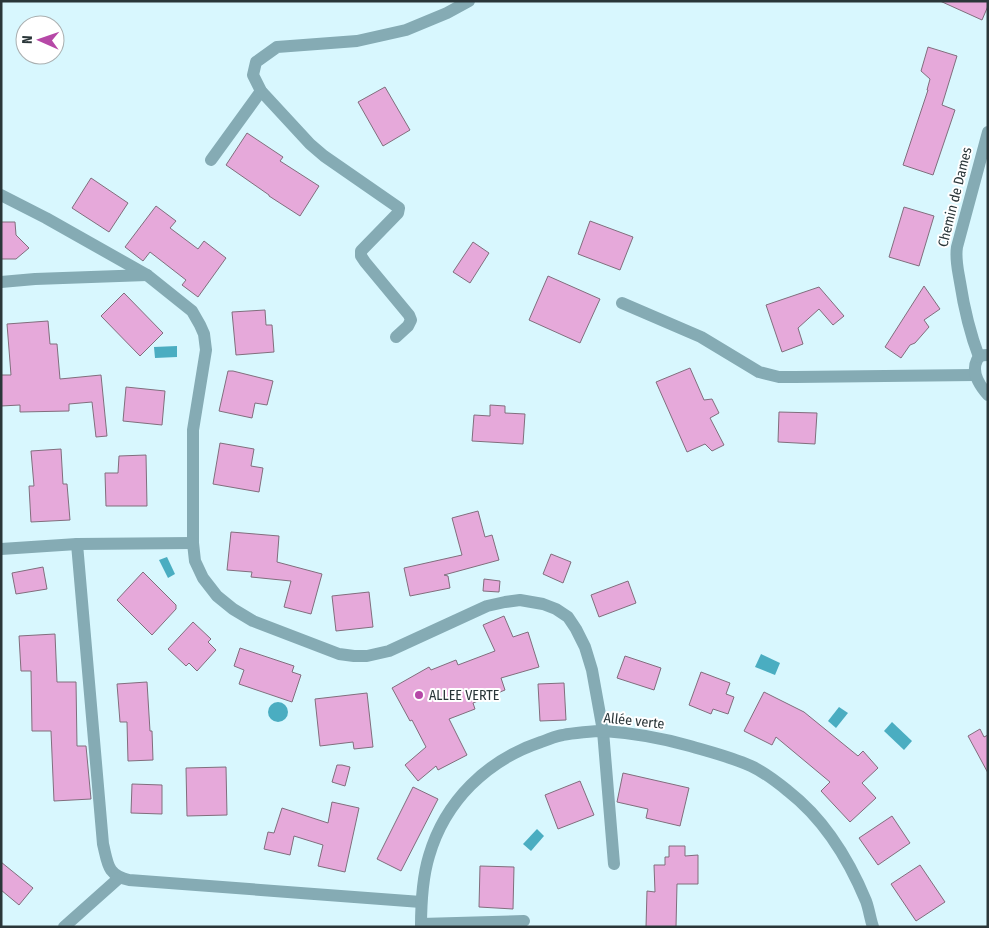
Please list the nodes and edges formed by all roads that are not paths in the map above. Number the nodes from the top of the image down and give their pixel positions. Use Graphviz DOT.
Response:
graph roads {
  1 [pos="469,1"];
  2 [pos="261,91"];
  3 [pos="988,132"];
  4 [pos="211,160"];
  5 [pos="1,195"];
  6 [pos="147,275"];
  7 [pos="1,282"];
  8 [pos="622,303"];
  9 [pos="396,337"];
  10 [pos="983,356"];
  11 [pos="976,375"];
  12 [pos="988,395"];
  13 [pos="193,543"];
  14 [pos="77,544"];
  15 [pos="1,549"];
  16 [pos="603,731"];
  17 [pos="614,864"];
  18 [pos="119,878"];
  19 [pos="421,902"];
  20 [pos="524,921"];
  21 [pos="421,926"];
  22 [pos="64,927"];
  23 [pos="873,927"];
  1 -- 2 [label="street"];
  2 -- 4 [label="street"];
  2 -- 9 [label="street"];
  3 -- 10 [label="street, Chemin de Dames"];
  5 -- 6 [label="street"];
  6 -- 7 [label="street"];
  6 -- 13 [label="street"];
  8 -- 11 [label="street"];
  10 -- 11 [label="street"];
  11 -- 12 [label="street"];
  13 -- 14 [label="street"];
  13 -- 16 [label="street"];
  14 -- 15 [label="street"];
  14 -- 18 [label="street"];
  16 -- 17 [label="street"];
  16 -- 19 [label="street, Allée verte"];
  16 -- 23 [label="street, Allée verte"];
  18 -- 19 [label="street"];
  18 -- 22 [label="street"];
  19 -- 21 [label="street, Allée verte"];
  20 -- 21 [label="street"];
}
